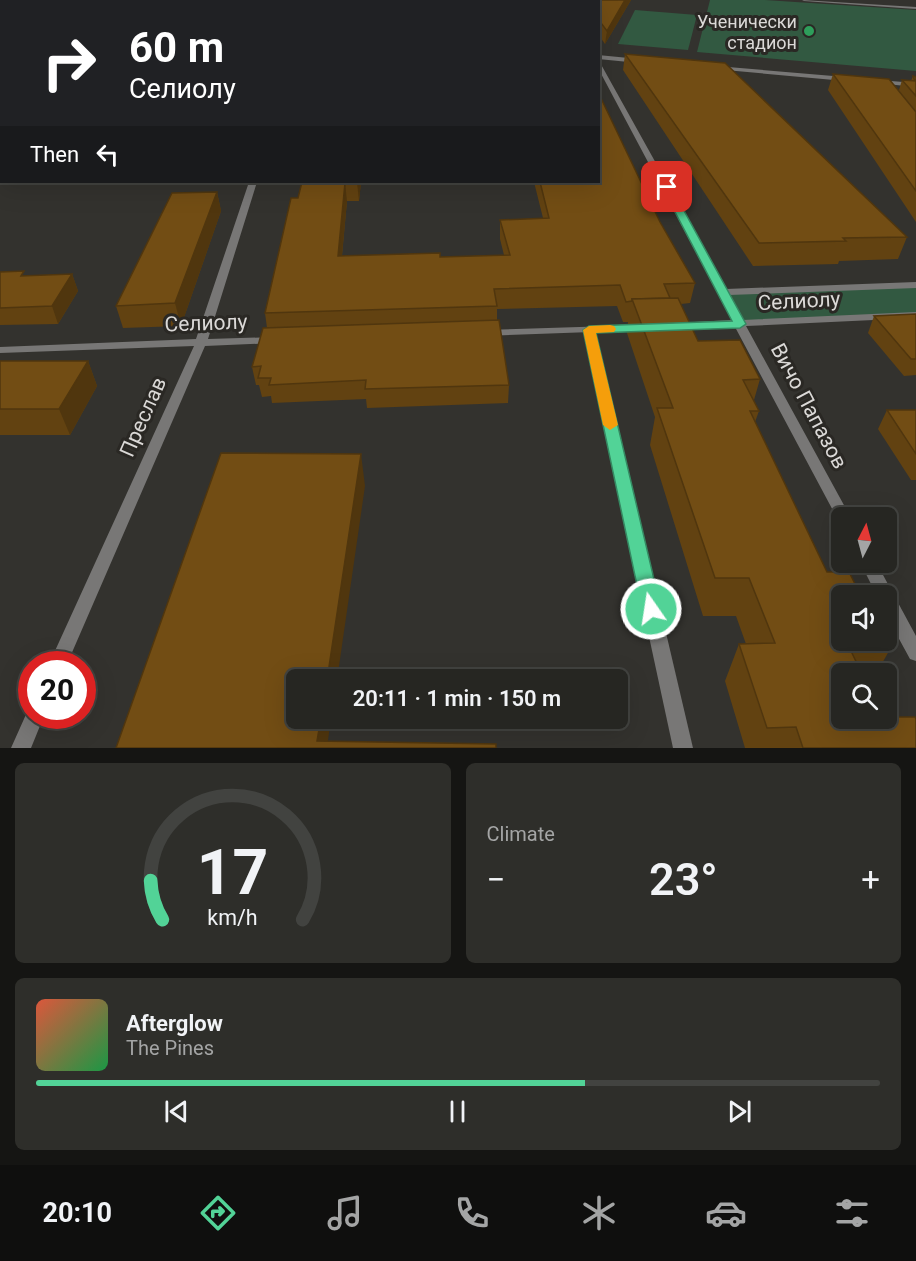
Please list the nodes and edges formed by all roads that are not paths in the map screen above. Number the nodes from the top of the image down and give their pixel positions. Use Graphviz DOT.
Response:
graph roads {
  1 [pos="804,0"];
  2 [pos="916,8"];
  3 [pos="600,59"];
  4 [pos="645,61"];
  5 [pos="600,63"];
  6 [pos="704,66"];
  7 [pos="856,80"];
  8 [pos="868,81"];
  9 [pos="880,82"];
  10 [pos="916,85"];
  11 [pos="887,92"];
  12 [pos="253,183"];
  13 [pos="916,285"];
  14 [pos="723,292"];
  15 [pos="916,315"];
  16 [pos="740,324"];
  17 [pos="589,330"];
  18 [pos="471,334"];
  19 [pos="283,340"];
  20 [pos="201,342"];
  21 [pos="0,350"];
  22 [pos="838,507"];
  23 [pos="897,618"];
  24 [pos="64,651"];
  25 [pos="916,653"];
  26 [pos="29,729"];
  27 [pos="21,748"];
  28 [pos="683,748"];
  1 -- 2 [label="street"];
  3 -- 4 [label="street"];
  5 -- 14 [label="street, Вичо Папазов"];
  6 -- 7 [label="street"];
  8 -- 9 [label="street"];
  9 -- 10 [label="street"];
  9 -- 11 [label="street"];
  12 -- 20 [label="street, Преслав"];
  13 -- 14 [label="street"];
  14 -- 16 [label="street, Вичо Папазов"];
  15 -- 16 [label="street, Селиолу"];
  16 -- 17 [label="street, Селиолу"];
  16 -- 22 [label="street, Вичо Папазов"];
  17 -- 18 [label="street, Селиолу"];
  17 -- 28 [label="street"];
  19 -- 20 [label="street, Селиолу"];
  20 -- 21 [label="street, Селиолу"];
  20 -- 24 [label="street, Преслав"];
  23 -- 25 [label="street"];
  26 -- 27 [label="street"];
}
